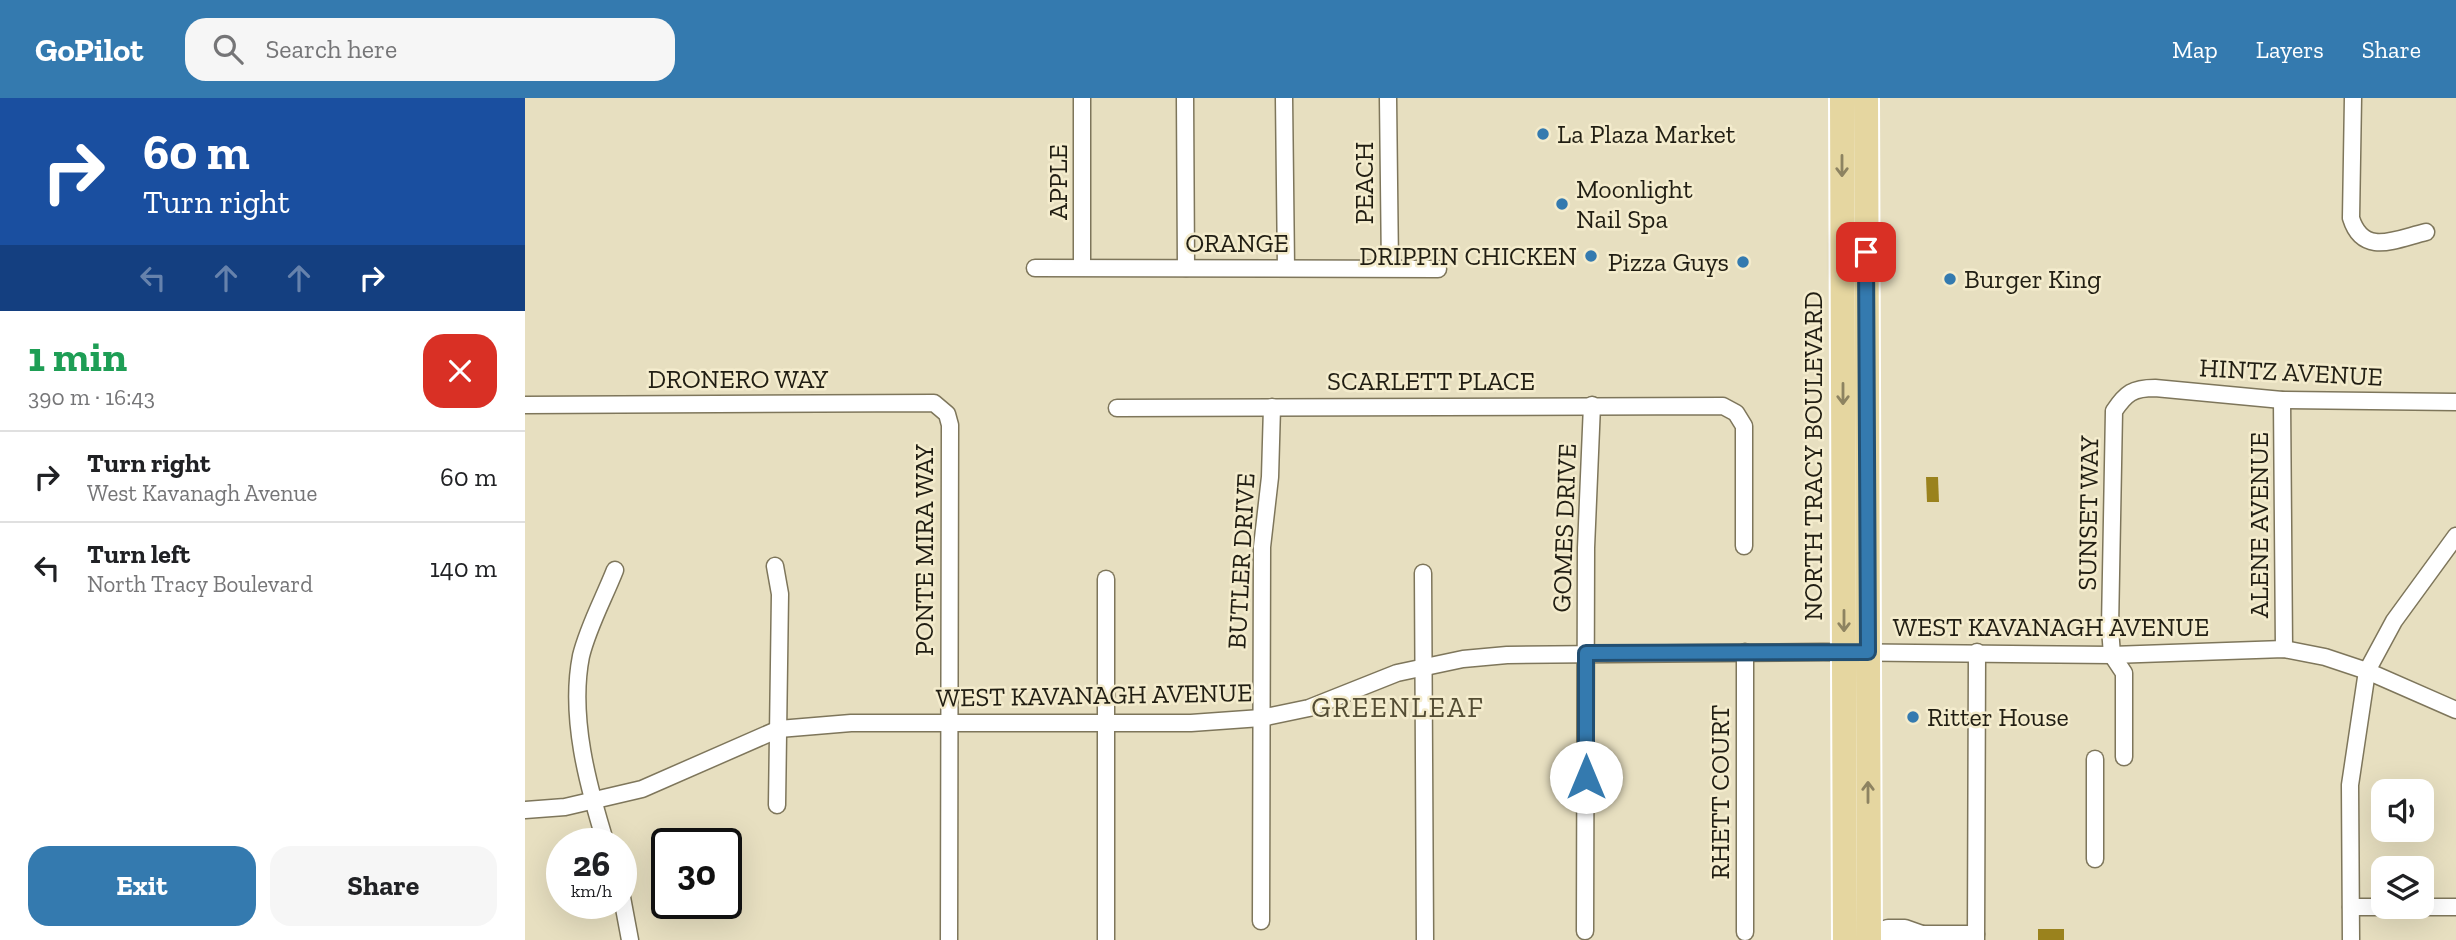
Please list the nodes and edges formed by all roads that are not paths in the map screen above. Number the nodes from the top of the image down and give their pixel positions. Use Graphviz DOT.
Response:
graph roads {
  1 [pos="1082,98"];
  2 [pos="1185,98"];
  3 [pos="1285,98"];
  4 [pos="1388,98"];
  5 [pos="1842,98"];
  6 [pos="1866,98"];
  7 [pos="2353,98"];
  8 [pos="2426,232"];
  9 [pos="1082,266"];
  10 [pos="1035,268"];
  11 [pos="1186,268"];
  12 [pos="1286,268"];
  13 [pos="1390,268"];
  14 [pos="1438,269"];
  15 [pos="2125,394"];
  16 [pos="2283,400"];
  17 [pos="2456,402"];
  18 [pos="525,405"];
  19 [pos="1592,405"];
  20 [pos="1272,407"];
  21 [pos="1117,408"];
  22 [pos="947,414"];
  23 [pos="2456,536"];
  24 [pos="1744,546"];
  25 [pos="775,566"];
  26 [pos="615,570"];
  27 [pos="1423,573"];
  28 [pos="1106,579"];
  29 [pos="2284,649"];
  30 [pos="1745,652"];
  31 [pos="1856,652"];
  32 [pos="1977,652"];
  33 [pos="1586,653"];
  34 [pos="2112,655"];
  35 [pos="1422,667"];
  36 [pos="2367,671"];
  37 [pos="2456,710"];
  38 [pos="1261,718"];
  39 [pos="948,722"];
  40 [pos="1105,722"];
  41 [pos="779,729"];
  42 [pos="2124,757"];
  43 [pos="2095,759"];
  44 [pos="1845,798"];
  45 [pos="592,801"];
  46 [pos="776,806"];
  47 [pos="525,810"];
  48 [pos="601,828"];
  49 [pos="2095,859"];
  50 [pos="2351,907"];
  51 [pos="2456,907"];
  52 [pos="626,919"];
  53 [pos="1261,920"];
  54 [pos="1585,931"];
  55 [pos="1745,932"];
  56 [pos="1869,937"];
  57 [pos="1976,937"];
  58 [pos="630,940"];
  59 [pos="949,940"];
  60 [pos="1106,940"];
  61 [pos="1425,940"];
  62 [pos="1845,940"];
  63 [pos="2351,940"];
  1 -- 9 [label="street, APPLE"];
  2 -- 11 [label="street"];
  3 -- 12 [label="street"];
  4 -- 13 [label="street, PEACH"];
  5 -- 31 [label="main road, NORTH TRACY BOULEVARD, one-way"];
  6 -- 31 [label="main road, NORTH TRACY BOULEVARD"];
  7 -- 8 [label="street"];
  9 -- 10 [label="street, ORANGE"];
  9 -- 11 [label="street, ORANGE"];
  11 -- 12 [label="street, ORANGE"];
  12 -- 13 [label="street, ORANGE"];
  13 -- 14 [label="street, ORANGE"];
  15 -- 16 [label="street, HINTZ AVENUE"];
  15 -- 34 [label="street, SUNSET WAY"];
  16 -- 17 [label="street, HINTZ AVENUE"];
  16 -- 29 [label="street, ALENE AVENUE"];
  18 -- 22 [label="street, DRONERO WAY"];
  19 -- 20 [label="street, SCARLETT PLACE"];
  19 -- 24 [label="street, SCARLETT PLACE"];
  19 -- 33 [label="street, GOMES DRIVE"];
  20 -- 21 [label="street, SCARLETT PLACE"];
  20 -- 38 [label="street, BUTLER DRIVE"];
  22 -- 39 [label="street, PONTE MIRA WAY"];
  23 -- 36 [label="street"];
  25 -- 41 [label="street"];
  26 -- 45 [label="street"];
  27 -- 35 [label="street"];
  28 -- 40 [label="street"];
  29 -- 34 [label="street, WEST KAVANAGH AVENUE"];
  29 -- 36 [label="street, WEST KAVANAGH AVENUE"];
  30 -- 31 [label="street, WEST KAVANAGH AVENUE"];
  30 -- 33 [label="street, WEST KAVANAGH AVENUE"];
  30 -- 55 [label="street, RHETT COURT"];
  31 -- 32 [label="street, WEST KAVANAGH AVENUE"];
  31 -- 44 [label="main road, NORTH TRACY BOULEVARD"];
  56 -- 31 [label="main road, NORTH TRACY BOULEVARD, one-way"];
  32 -- 34 [label="street, WEST KAVANAGH AVENUE"];
  32 -- 57 [label="street"];
  33 -- 35 [label="street, WEST KAVANAGH AVENUE"];
  33 -- 54 [label="street, GOMES DRIVE"];
  34 -- 42 [label="street, SUNSET WAY"];
  35 -- 38 [label="street, WEST KAVANAGH AVENUE"];
  35 -- 61 [label="street"];
  36 -- 37 [label="street, WEST KAVANAGH AVENUE"];
  36 -- 50 [label="street"];
  38 -- 40 [label="street, WEST KAVANAGH AVENUE"];
  38 -- 53 [label="street, BUTLER DRIVE"];
  39 -- 40 [label="street, WEST KAVANAGH AVENUE"];
  39 -- 41 [label="street, WEST KAVANAGH AVENUE"];
  39 -- 59 [label="street, PONTE MIRA WAY"];
  40 -- 60 [label="street"];
  41 -- 45 [label="street, WEST KAVANAGH AVENUE"];
  41 -- 46 [label="street"];
  43 -- 49 [label="street"];
  44 -- 56 [label="street"];
  44 -- 62 [label="main road, NORTH TRACY BOULEVARD"];
  45 -- 47 [label="street, WEST KAVANAGH AVENUE"];
  45 -- 48 [label="street"];
  50 -- 51 [label="street"];
  50 -- 63 [label="street"];
  52 -- 58 [label="street"];
  56 -- 57 [label="street"];
}
